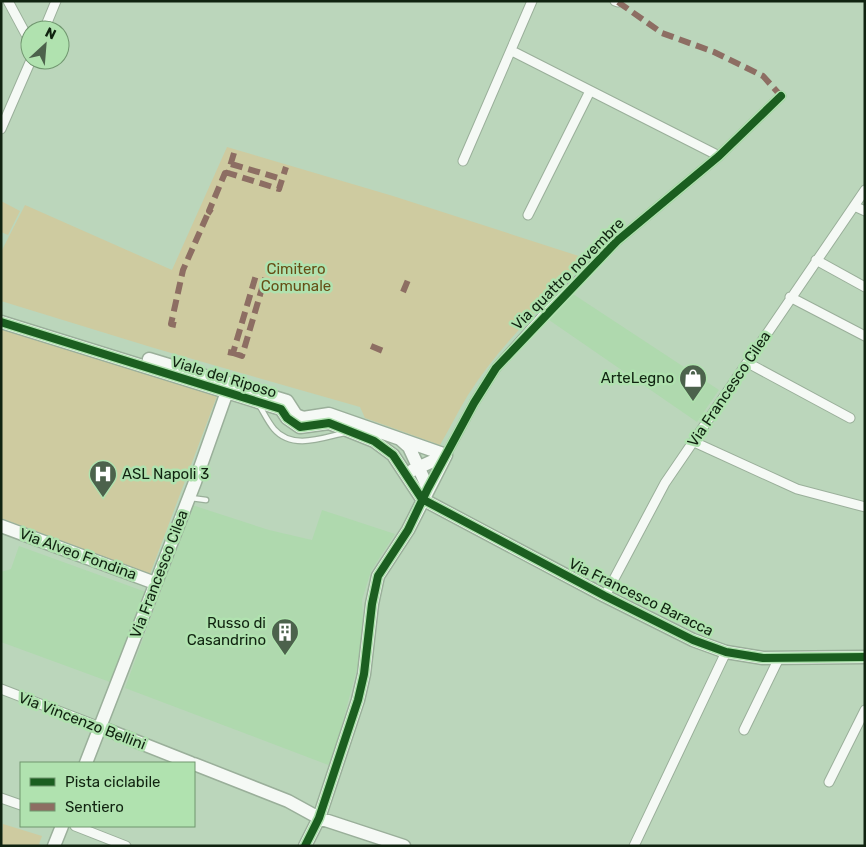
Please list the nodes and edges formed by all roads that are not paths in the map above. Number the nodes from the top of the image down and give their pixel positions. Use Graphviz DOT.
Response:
graph roads {
  1 [pos="8,1"];
  2 [pos="56,1"];
  3 [pos="532,1"];
  4 [pos="48,20"];
  5 [pos="20,23"];
  6 [pos="512,51"];
  7 [pos="27,70"];
  8 [pos="590,90"];
  9 [pos="781,96"];
  10 [pos="1,129"];
  11 [pos="719,156"];
  12 [pos="463,161"];
  13 [pos="865,190"];
  14 [pos="854,206"];
  15 [pos="865,210"];
  16 [pos="528,215"];
  17 [pos="816,260"];
  18 [pos="865,288"];
  19 [pos="790,297"];
  20 [pos="1,314"];
  21 [pos="1,322"];
  22 [pos="865,336"];
  23 [pos="748,363"];
  24 [pos="228,388"];
  25 [pos="850,418"];
  26 [pos="398,437"];
  27 [pos="694,442"];
  28 [pos="446,455"];
  29 [pos="398,461"];
  30 [pos="416,461"];
  31 [pos="408,475"];
  32 [pos="425,493"];
  33 [pos="189,497"];
  34 [pos="206,500"];
  35 [pos="865,507"];
  36 [pos="1,526"];
  37 [pos="155,582"];
  38 [pos="605,596"];
  39 [pos="726,652"];
  40 [pos="865,657"];
  41 [pos="779,658"];
  42 [pos="1,689"];
  43 [pos="865,710"];
  44 [pos="100,727"];
  45 [pos="744,730"];
  46 [pos="86,762"];
  47 [pos="187,762"];
  48 [pos="195,765"];
  49 [pos="829,782"];
  50 [pos="1,798"];
  51 [pos="20,805"];
  52 [pos="319,818"];
  53 [pos="62,827"];
  54 [pos="78,827"];
  55 [pos="54,846"];
  56 [pos="126,846"];
  57 [pos="305,846"];
  58 [pos="404,846"];
  59 [pos="634,846"];
  1 -- 5 [label="street"];
  2 -- 4 [label="street"];
  3 -- 6 [label="street"];
  6 -- 8 [label="street"];
  6 -- 12 [label="street"];
  7 -- 10 [label="street"];
  8 -- 11 [label="street"];
  8 -- 16 [label="street"];
  9 -- 11 [label="street, Via quattro novembre"];
  11 -- 28 [label="street, Via quattro novembre"];
  13 -- 14 [label="street, Via Francesco Cilea"];
  14 -- 15 [label="street"];
  14 -- 17 [label="street, Via Francesco Cilea"];
  17 -- 18 [label="street"];
  17 -- 19 [label="street, Via Francesco Cilea"];
  19 -- 22 [label="street"];
  19 -- 23 [label="street, Via Francesco Cilea"];
  20 -- 24 [label="street, Viale del Riposo"];
  21 -- 24 [label="street, Viale del Riposo"];
  23 -- 25 [label="street"];
  23 -- 27 [label="street, Via Francesco Cilea"];
  24 -- 26 [label="street, Viale del Riposo"];
  24 -- 29 [label="street, Viale del Riposo"];
  24 -- 33 [label="street, Via Francesco Cilea"];
  26 -- 28 [label="street, Viale del Riposo"];
  26 -- 30 [label="street"];
  27 -- 35 [label="street"];
  27 -- 38 [label="street, Via Francesco Cilea"];
  28 -- 30 [label="street"];
  28 -- 32 [label="street"];
  29 -- 30 [label="street"];
  29 -- 31 [label="street, Viale del Riposo"];
  30 -- 31 [label="street"];
  30 -- 32 [label="street"];
  31 -- 32 [label="street, Viale del Riposo"];
  32 -- 38 [label="street, Via Francesco Baracca"];
  32 -- 52 [label="street"];
  33 -- 34 [label="lane"];
  33 -- 37 [label="street, Via Francesco Cilea"];
  36 -- 37 [label="street, Via Alveo Fondina"];
  37 -- 44 [label="street, Via Francesco Cilea"];
  38 -- 39 [label="street, Via Francesco Baracca"];
  39 -- 41 [label="street, Via Francesco Baracca"];
  39 -- 59 [label="street"];
  40 -- 41 [label="street, Via Francesco Baracca"];
  41 -- 45 [label="street"];
  42 -- 44 [label="street, Via Vincenzo Bellini"];
  43 -- 49 [label="street"];
  44 -- 46 [label="street, Via Francesco Cilea"];
  44 -- 47 [label="street, Via Vincenzo Bellini"];
  48 -- 52 [label="street, Via Vincenzo Bellini"];
  50 -- 51 [label="street"];
  52 -- 57 [label="street"];
  52 -- 58 [label="street, Via Vincenzo Bellini"];
  53 -- 55 [label="street"];
  54 -- 56 [label="street"];
}
